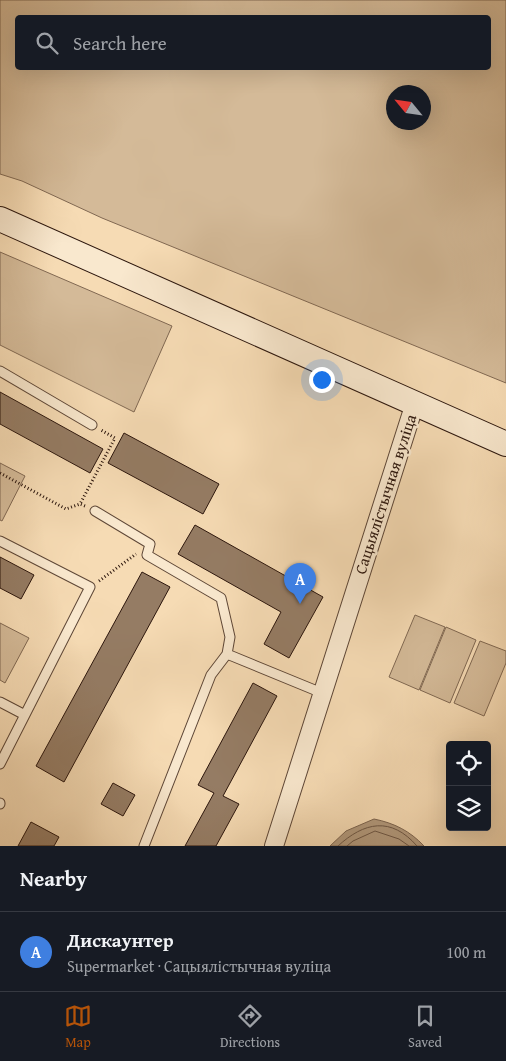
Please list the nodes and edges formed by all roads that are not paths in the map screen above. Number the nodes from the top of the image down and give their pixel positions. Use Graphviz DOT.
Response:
graph roads {
  1 [pos="0,219"];
  2 [pos="0,371"];
  3 [pos="414,403"];
  4 [pos="92,425"];
  5 [pos="497,440"];
  6 [pos="95,511"];
  7 [pos="0,541"];
  8 [pos="227,654"];
  9 [pos="322,693"];
  10 [pos="0,702"];
  11 [pos="25,715"];
  12 [pos="0,764"];
  13 [pos="144,846"];
  14 [pos="274,846"];
  1 -- 3 [label="main road, Сацыялістычная вуліца"];
  2 -- 4 [label="lane"];
  3 -- 5 [label="main road"];
  3 -- 9 [label="street, Сацыялістычная вуліца"];
  6 -- 8 [label="lane"];
  7 -- 11 [label="lane"];
  8 -- 9 [label="lane"];
  8 -- 13 [label="lane"];
  9 -- 14 [label="street, Сацыялістычная вуліца"];
  10 -- 11 [label="lane"];
  11 -- 12 [label="lane"];
}
